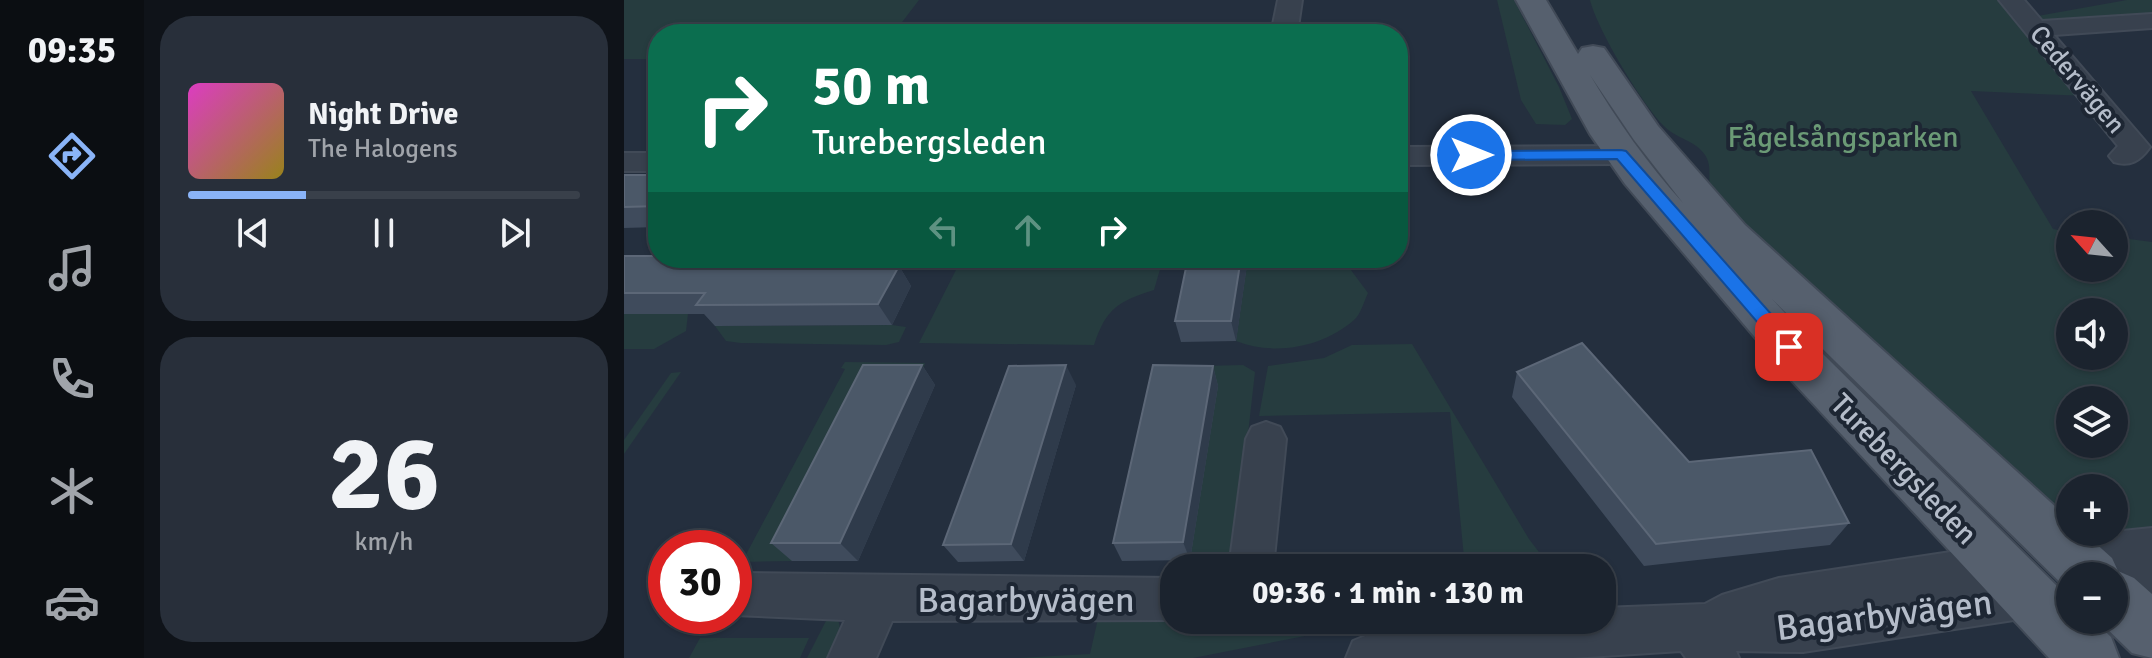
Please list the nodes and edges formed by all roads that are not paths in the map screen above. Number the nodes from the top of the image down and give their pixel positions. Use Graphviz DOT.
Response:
graph roads {
  1 [pos="1290,0"];
  2 [pos="1531,0"];
  3 [pos="1557,0"];
  4 [pos="2011,0"];
  5 [pos="2152,21"];
  6 [pos="1286,24"];
  7 [pos="2037,29"];
  8 [pos="1408,136"];
  9 [pos="1633,143"];
  10 [pos="1408,155"];
  11 [pos="2124,156"];
  12 [pos="624,162"];
  13 [pos="648,162"];
  14 [pos="1266,439"];
  15 [pos="2152,548"];
  16 [pos="1253,554"];
  17 [pos="2110,562"];
  18 [pos="2056,572"];
  19 [pos="2056,573"];
  20 [pos="2152,576"];
  21 [pos="2128,577"];
  22 [pos="2056,579"];
  23 [pos="752,595"];
  24 [pos="878,599"];
  25 [pos="1160,600"];
  26 [pos="2128,610"];
  27 [pos="2152,633"];
  28 [pos="2082,634"];
  29 [pos="1704,642"];
  30 [pos="852,658"];
  31 [pos="1370,658"];
  32 [pos="2090,658"];
  1 -- 6 [label="street"];
  2 -- 9 [label="main road, Turebergsleden"];
  3 -- 9 [label="main road, Turebergsleden"];
  4 -- 7 [label="street, Cedervägen"];
  5 -- 7 [label="street"];
  7 -- 11 [label="street, Cedervägen"];
  8 -- 9 [label="street"];
  9 -- 10 [label="street"];
  9 -- 18 [label="main road, Turebergsleden"];
  9 -- 19 [label="main road, Turebergsleden"];
  12 -- 13 [label="street"];
  14 -- 16 [label="street"];
  15 -- 17 [label="street"];
  20 -- 21 [label="street"];
  22 -- 29 [label="street, Bagarbyvägen"];
  23 -- 24 [label="street, Bagarbyvägen"];
  24 -- 25 [label="street, Bagarbyvägen"];
  24 -- 30 [label="street, Bagarbyvägen"];
  26 -- 27 [label="main road"];
  28 -- 32 [label="main road, Turebergsleden"];
  29 -- 31 [label="street, Bagarbyvägen"];
}
